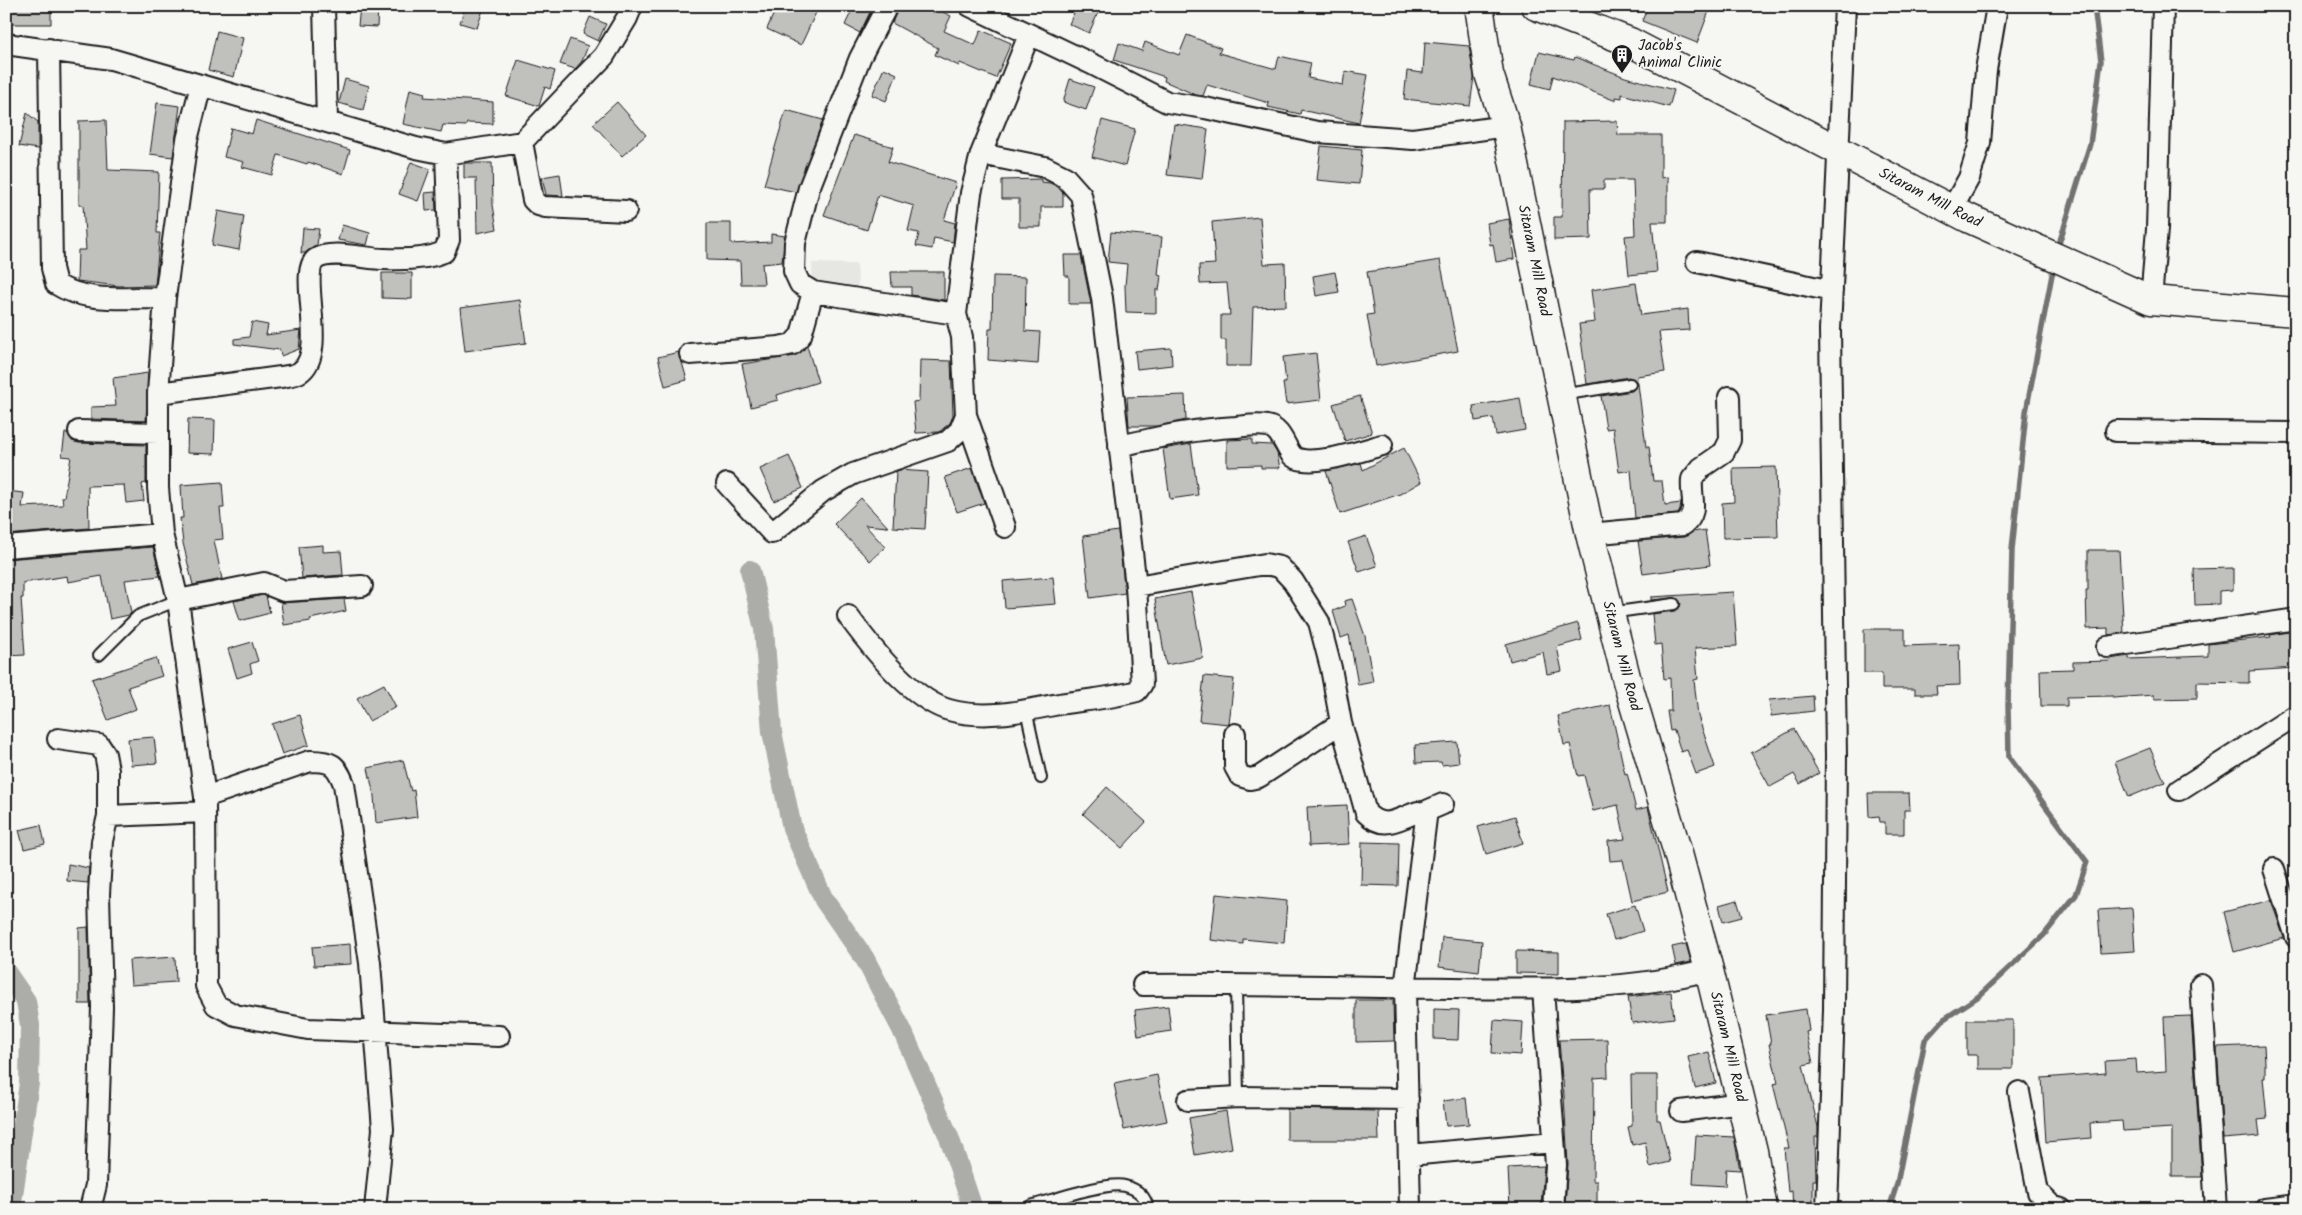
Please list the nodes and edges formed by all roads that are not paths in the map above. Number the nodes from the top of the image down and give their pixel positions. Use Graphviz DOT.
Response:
graph roads {
  1 [pos="324,6"];
  2 [pos="887,6"];
  3 [pos="970,6"];
  4 [pos="1537,6"];
  5 [pos="1845,6"];
  6 [pos="1997,6"];
  7 [pos="2163,6"];
  8 [pos="629,7"];
  9 [pos="1486,8"];
  10 [pos="1029,35"];
  11 [pos="6,44"];
  12 [pos="49,49"];
  13 [pos="201,85"];
  14 [pos="328,121"];
  15 [pos="1506,126"];
  16 [pos="522,142"];
  17 [pos="1838,150"];
  18 [pos="446,154"];
  19 [pos="981,154"];
  20 [pos="1952,209"];
  21 [pos="626,211"];
  22 [pos="1697,262"];
  23 [pos="1832,291"];
  24 [pos="813,292"];
  25 [pos="165,298"];
  26 [pos="2151,300"];
  27 [pos="2296,312"];
  28 [pos="956,314"];
  29 [pos="690,354"];
  30 [pos="1630,384"];
  31 [pos="158,393"];
  32 [pos="1561,396"];
  33 [pos="1729,397"];
  34 [pos="966,415"];
  35 [pos="78,431"];
  36 [pos="2116,432"];
  37 [pos="158,433"];
  38 [pos="2296,433"];
  39 [pos="1119,446"];
  40 [pos="1382,446"];
  41 [pos="727,484"];
  42 [pos="1005,527"];
  43 [pos="162,534"];
  44 [pos="1590,534"];
  45 [pos="6,547"];
  46 [pos="362,586"];
  47 [pos="1136,586"];
  48 [pos="178,600"];
  49 [pos="1674,604"];
  50 [pos="1610,613"];
  51 [pos="848,616"];
  52 [pos="2296,619"];
  53 [pos="2107,647"];
  54 [pos="99,655"];
  55 [pos="1026,710"];
  56 [pos="2296,715"];
  57 [pos="1341,724"];
  58 [pos="1235,734"];
  59 [pos="58,739"];
  60 [pos="1041,778"];
  61 [pos="2179,790"];
  62 [pos="205,804"];
  63 [pos="1444,804"];
  64 [pos="1422,813"];
  65 [pos="108,816"];
  66 [pos="2274,869"];
  67 [pos="2296,937"];
  68 [pos="1709,970"];
  69 [pos="1236,984"];
  70 [pos="1143,985"];
  71 [pos="2201,985"];
  72 [pos="1405,988"];
  73 [pos="1543,990"];
  74 [pos="375,1032"];
  75 [pos="499,1036"];
  76 [pos="2020,1092"];
  77 [pos="1238,1097"];
  78 [pos="1408,1098"];
  79 [pos="1188,1100"];
  80 [pos="1742,1103"];
  81 [pos="1681,1111"];
  82 [pos="1554,1142"];
  83 [pos="1409,1155"];
  84 [pos="1030,1206"];
  85 [pos="2296,1206"];
  86 [pos="90,1209"];
  87 [pos="375,1209"];
  88 [pos="1148,1209"];
  89 [pos="1410,1209"];
  90 [pos="1553,1209"];
  91 [pos="1763,1209"];
  92 [pos="1827,1209"];
  93 [pos="2061,1209"];
  94 [pos="2216,1209"];
  95 [pos="2265,1209"];
  1 -- 14 [label="street"];
  2 -- 24 [label="street"];
  3 -- 10 [label="street"];
  4 -- 17 [label="main road, Sitaram Mill Road"];
  5 -- 17 [label="street"];
  6 -- 20 [label="street"];
  7 -- 26 [label="street"];
  8 -- 16 [label="street"];
  9 -- 15 [label="main road, Sitaram Mill Road"];
  10 -- 15 [label="street"];
  10 -- 19 [label="street"];
  11 -- 12 [label="street"];
  12 -- 13 [label="street"];
  12 -- 25 [label="street"];
  13 -- 14 [label="street"];
  13 -- 25 [label="street"];
  14 -- 18 [label="street"];
  15 -- 32 [label="main road, Sitaram Mill Road"];
  16 -- 18 [label="street"];
  16 -- 21 [label="street"];
  17 -- 20 [label="main road, Sitaram Mill Road"];
  17 -- 23 [label="street"];
  18 -- 31 [label="street"];
  19 -- 28 [label="street"];
  19 -- 39 [label="street"];
  20 -- 26 [label="main road, Sitaram Mill Road"];
  22 -- 23 [label="street"];
  23 -- 92 [label="street"];
  24 -- 28 [label="street"];
  24 -- 29 [label="street"];
  25 -- 31 [label="street"];
  26 -- 27 [label="main road, Sitaram Mill Road"];
  28 -- 34 [label="street"];
  30 -- 32 [label="lane"];
  31 -- 37 [label="street"];
  32 -- 44 [label="main road, Sitaram Mill Road"];
  33 -- 44 [label="street"];
  34 -- 41 [label="street"];
  34 -- 42 [label="street"];
  35 -- 37 [label="street"];
  36 -- 38 [label="street"];
  37 -- 43 [label="street"];
  39 -- 40 [label="street"];
  39 -- 47 [label="street"];
  43 -- 45 [label="street"];
  43 -- 48 [label="street"];
  44 -- 50 [label="main road, Sitaram Mill Road"];
  46 -- 48 [label="street"];
  47 -- 55 [label="street"];
  47 -- 57 [label="street"];
  48 -- 54 [label="lane"];
  48 -- 62 [label="street"];
  49 -- 50 [label="lane"];
  50 -- 68 [label="main road, Sitaram Mill Road"];
  51 -- 55 [label="street"];
  52 -- 53 [label="street"];
  55 -- 60 [label="lane"];
  56 -- 61 [label="street"];
  57 -- 58 [label="street"];
  57 -- 64 [label="street"];
  59 -- 65 [label="street"];
  62 -- 65 [label="street"];
  62 -- 74 [label="street"];
  62 -- 74 [label="street"];
  63 -- 64 [label="street"];
  64 -- 72 [label="street"];
  65 -- 86 [label="street"];
  66 -- 67 [label="street"];
  68 -- 73 [label="street"];
  68 -- 80 [label="main road, Sitaram Mill Road"];
  69 -- 70 [label="street"];
  69 -- 72 [label="street"];
  69 -- 77 [label="lane"];
  71 -- 94 [label="street"];
  72 -- 73 [label="street"];
  72 -- 78 [label="street"];
  73 -- 82 [label="street"];
  74 -- 75 [label="street"];
  74 -- 87 [label="street"];
  76 -- 93 [label="street"];
  77 -- 78 [label="street"];
  77 -- 79 [label="street"];
  78 -- 83 [label="street"];
  80 -- 81 [label="street"];
  80 -- 91 [label="main road, Sitaram Mill Road"];
  82 -- 83 [label="street"];
  82 -- 90 [label="street"];
  83 -- 89 [label="street"];
  84 -- 88 [label="lane"];
  85 -- 95 [label="street"];
}
